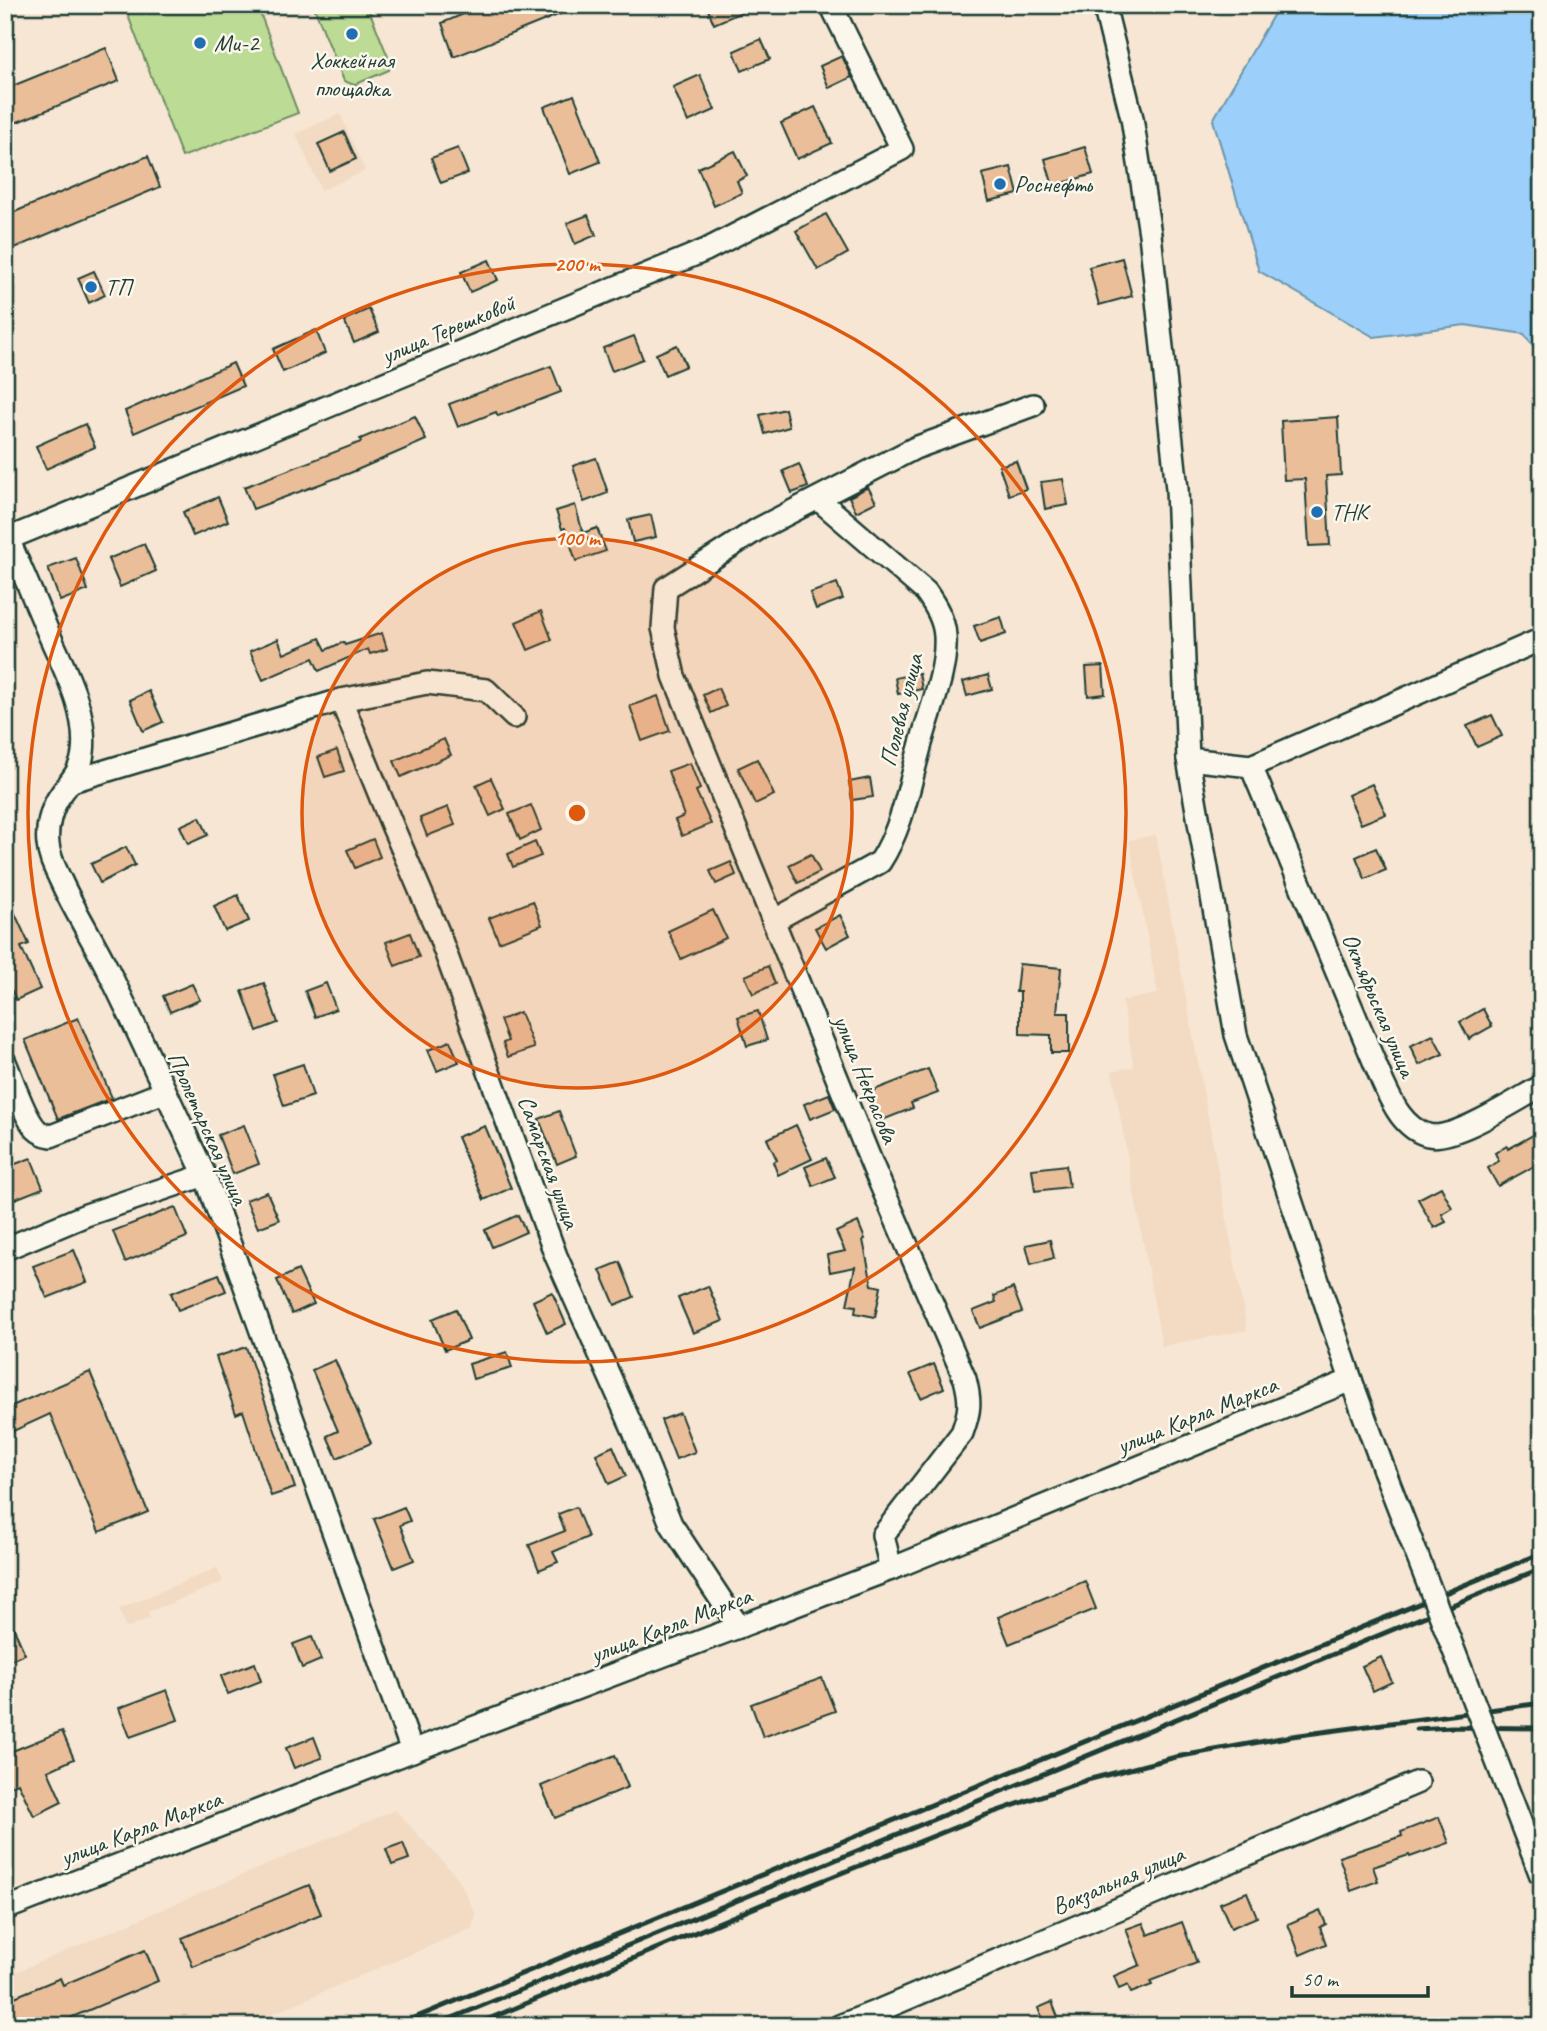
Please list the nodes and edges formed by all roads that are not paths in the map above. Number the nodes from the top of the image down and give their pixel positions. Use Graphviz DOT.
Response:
graph roads {
  1 [pos="831,5"];
  2 [pos="1104,5"];
  3 [pos="1033,405"];
  4 [pos="818,499"];
  5 [pos="7,540"];
  6 [pos="1542,639"];
  7 [pos="341,700"];
  8 [pos="514,717"];
  9 [pos="1188,759"];
  10 [pos="1251,766"];
  11 [pos="72,781"];
  12 [pos="773,921"];
  13 [pos="5,1062"];
  14 [pos="1542,1086"];
  15 [pos="164,1092"];
  16 [pos="205,1175"];
  17 [pos="5,1249"];
  18 [pos="1351,1380"];
  19 [pos="891,1569"];
  20 [pos="739,1627"];
  21 [pos="412,1751"];
  22 [pos="1418,1782"];
  23 [pos="1542,1878"];
  24 [pos="5,1909"];
  25 [pos="883,2018"];
  26 [pos="839,2026"];
  1 -- 5 [label="street, улица Терешковой"];
  2 -- 9 [label="street"];
  3 -- 4 [label="street"];
  4 -- 12 [label="street, улица Некрасова"];
  4 -- 12 [label="street, Полевая улица"];
  5 -- 11 [label="street, Пролетарская улица"];
  6 -- 10 [label="street"];
  7 -- 8 [label="street"];
  7 -- 11 [label="street"];
  7 -- 20 [label="street, Самарская улица"];
  9 -- 10 [label="street"];
  9 -- 18 [label="street"];
  10 -- 14 [label="street, Октябрьская улица"];
  11 -- 15 [label="street, Пролетарская улица"];
  12 -- 19 [label="street, улица Некрасова"];
  13 -- 15 [label="street"];
  15 -- 16 [label="street, Пролетарская улица"];
  16 -- 17 [label="street"];
  16 -- 21 [label="street, Пролетарская улица"];
  18 -- 19 [label="street, улица Карла Маркса"];
  18 -- 23 [label="street, bridge"];
  19 -- 20 [label="street, улица Карла Маркса"];
  20 -- 21 [label="street, улица Карла Маркса"];
  21 -- 24 [label="street, улица Карла Маркса"];
  22 -- 25 [label="street, Вокзальная улица"];
  25 -- 26 [label="street, Вокзальная улица"];
}
